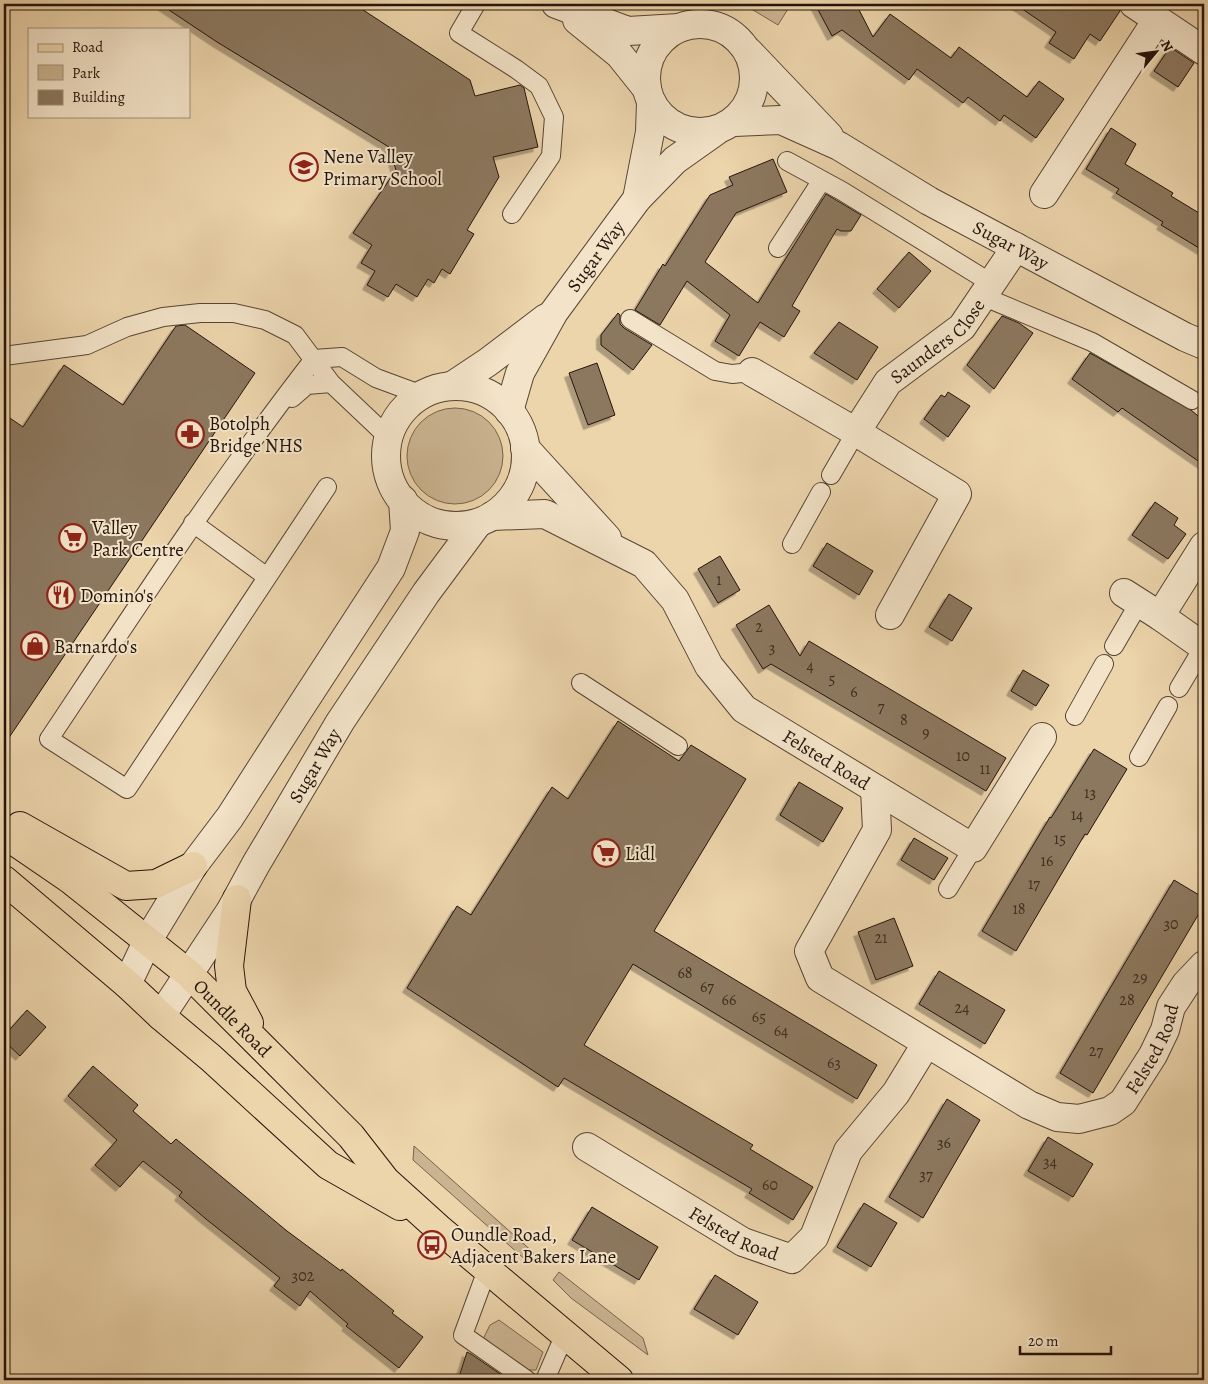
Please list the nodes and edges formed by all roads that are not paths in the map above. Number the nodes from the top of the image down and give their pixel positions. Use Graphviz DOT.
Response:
graph roads {
  1 [pos="476,4"];
  2 [pos="557,4"];
  3 [pos="1134,4"];
  4 [pos="1157,20"];
  5 [pos="679,28"];
  6 [pos="1204,50"];
  7 [pos="748,51"];
  8 [pos="649,95"];
  9 [pos="725,127"];
  10 [pos="839,146"];
  11 [pos="787,162"];
  12 [pos="822,180"];
  13 [pos="1044,194"];
  14 [pos="637,199"];
  15 [pos="512,214"];
  16 [pos="1016,247"];
  17 [pos="778,248"];
  18 [pos="987,289"];
  19 [pos="554,312"];
  20 [pos="630,319"];
  21 [pos="1198,345"];
  22 [pos="4,356"];
  23 [pos="314,359"];
  24 [pos="752,372"];
  25 [pos="331,384"];
  26 [pos="452,386"];
  27 [pos="422,395"];
  28 [pos="1192,400"];
  29 [pos="509,411"];
  30 [pos="262,425"];
  31 [pos="856,432"];
  32 [pos="388,436"];
  33 [pos="525,448"];
  34 [pos="831,475"];
  35 [pos="327,487"];
  36 [pos="821,492"];
  37 [pos="403,500"];
  38 [pos="485,520"];
  39 [pos="193,523"];
  40 [pos="792,544"];
  41 [pos="1204,546"];
  42 [pos="618,551"];
  43 [pos="267,577"];
  44 [pos="1141,604"];
  45 [pos="890,615"];
  46 [pos="1114,646"];
  47 [pos="1204,647"];
  48 [pos="1104,664"];
  49 [pos="581,683"];
  50 [pos="1179,688"];
  51 [pos="1168,706"];
  52 [pos="1075,716"];
  53 [pos="1042,738"];
  54 [pos="678,746"];
  55 [pos="1139,757"];
  56 [pos="875,789"];
  57 [pos="4,816"];
  58 [pos="4,834"];
  59 [pos="973,848"];
  60 [pos="194,866"];
  61 [pos="4,880"];
  62 [pos="948,889"];
  63 [pos="238,900"];
  64 [pos="148,940"];
  65 [pos="1204,965"];
  66 [pos="189,974"];
  67 [pos="127,984"];
  68 [pos="161,1016"];
  69 [pos="260,1044"];
  70 [pos="926,1044"];
  71 [pos="587,1147"];
  72 [pos="438,1228"];
  73 [pos="487,1270"];
  74 [pos="565,1334"];
  75 [pos="527,1380"];
  76 [pos="545,1380"];
  77 [pos="620,1380"];
  1 -- 15 [label="lane"];
  2 -- 5 [label="street"];
  2 -- 8 [label="street"];
  3 -- 4 [label="street"];
  4 -- 6 [label="street"];
  4 -- 13 [label="street"];
  5 -- 7 [label="street"];
  5 -- 8 [label="street"];
  7 -- 9 [label="street"];
  7 -- 10 [label="street, Sugar Way"];
  8 -- 9 [label="street"];
  8 -- 14 [label="street, Sugar Way"];
  9 -- 10 [label="street, Sugar Way"];
  9 -- 14 [label="street, Sugar Way"];
  10 -- 16 [label="street, Sugar Way"];
  11 -- 12 [label="lane"];
  12 -- 17 [label="lane"];
  12 -- 18 [label="lane"];
  14 -- 19 [label="street, Sugar Way"];
  16 -- 18 [label="street, Saunders Close"];
  16 -- 21 [label="street, Sugar Way"];
  18 -- 28 [label="lane"];
  18 -- 31 [label="street, Saunders Close"];
  19 -- 26 [label="street, Sugar Way"];
  19 -- 29 [label="street, Sugar Way"];
  20 -- 24 [label="lane"];
  22 -- 23 [label="lane"];
  23 -- 25 [label="lane"];
  23 -- 27 [label="lane"];
  23 -- 30 [label="lane"];
  24 -- 31 [label="street"];
  25 -- 30 [label="lane"];
  25 -- 32 [label="lane"];
  26 -- 27 [label="street"];
  26 -- 29 [label="street"];
  27 -- 32 [label="street"];
  29 -- 33 [label="street"];
  30 -- 39 [label="lane"];
  31 -- 34 [label="lane"];
  31 -- 45 [label="street"];
  32 -- 37 [label="street"];
  33 -- 38 [label="street"];
  33 -- 42 [label="street"];
  35 -- 43 [label="lane"];
  36 -- 40 [label="lane"];
  37 -- 38 [label="street"];
  37 -- 60 [label="street"];
  38 -- 42 [label="street, Felsted Road"];
  38 -- 63 [label="street, Sugar Way"];
  39 -- 43 [label="lane"];
  39 -- 43 [label="lane"];
  41 -- 44 [label="street"];
  42 -- 56 [label="street, Felsted Road"];
  44 -- 46 [label="lane"];
  44 -- 47 [label="street"];
  47 -- 50 [label="lane"];
  48 -- 52 [label="lane"];
  49 -- 54 [label="lane"];
  51 -- 55 [label="lane"];
  53 -- 59 [label="street"];
  56 -- 59 [label="street"];
  56 -- 70 [label="street, Felsted Road"];
  57 -- 60 [label="main road"];
  58 -- 64 [label="main road, Oundle Road"];
  59 -- 62 [label="lane"];
  60 -- 64 [label="street"];
  61 -- 67 [label="main road, Oundle Road"];
  63 -- 66 [label="street, Sugar Way"];
  63 -- 69 [label="main road"];
  64 -- 66 [label="main road, Oundle Road"];
  64 -- 67 [label="street"];
  65 -- 70 [label="street, Felsted Road"];
  66 -- 68 [label="street, Sugar Way"];
  66 -- 69 [label="main road, Oundle Road"];
  67 -- 68 [label="main road, Oundle Road"];
  68 -- 72 [label="main road, Oundle Road"];
  69 -- 72 [label="main road, Oundle Road"];
  70 -- 71 [label="street, Felsted Road"];
  72 -- 73 [label="main road, Oundle Road"];
  73 -- 74 [label="main road, Oundle Road"];
  73 -- 75 [label="lane"];
  74 -- 76 [label="lane"];
  74 -- 77 [label="main road, Oundle Road"];
}
